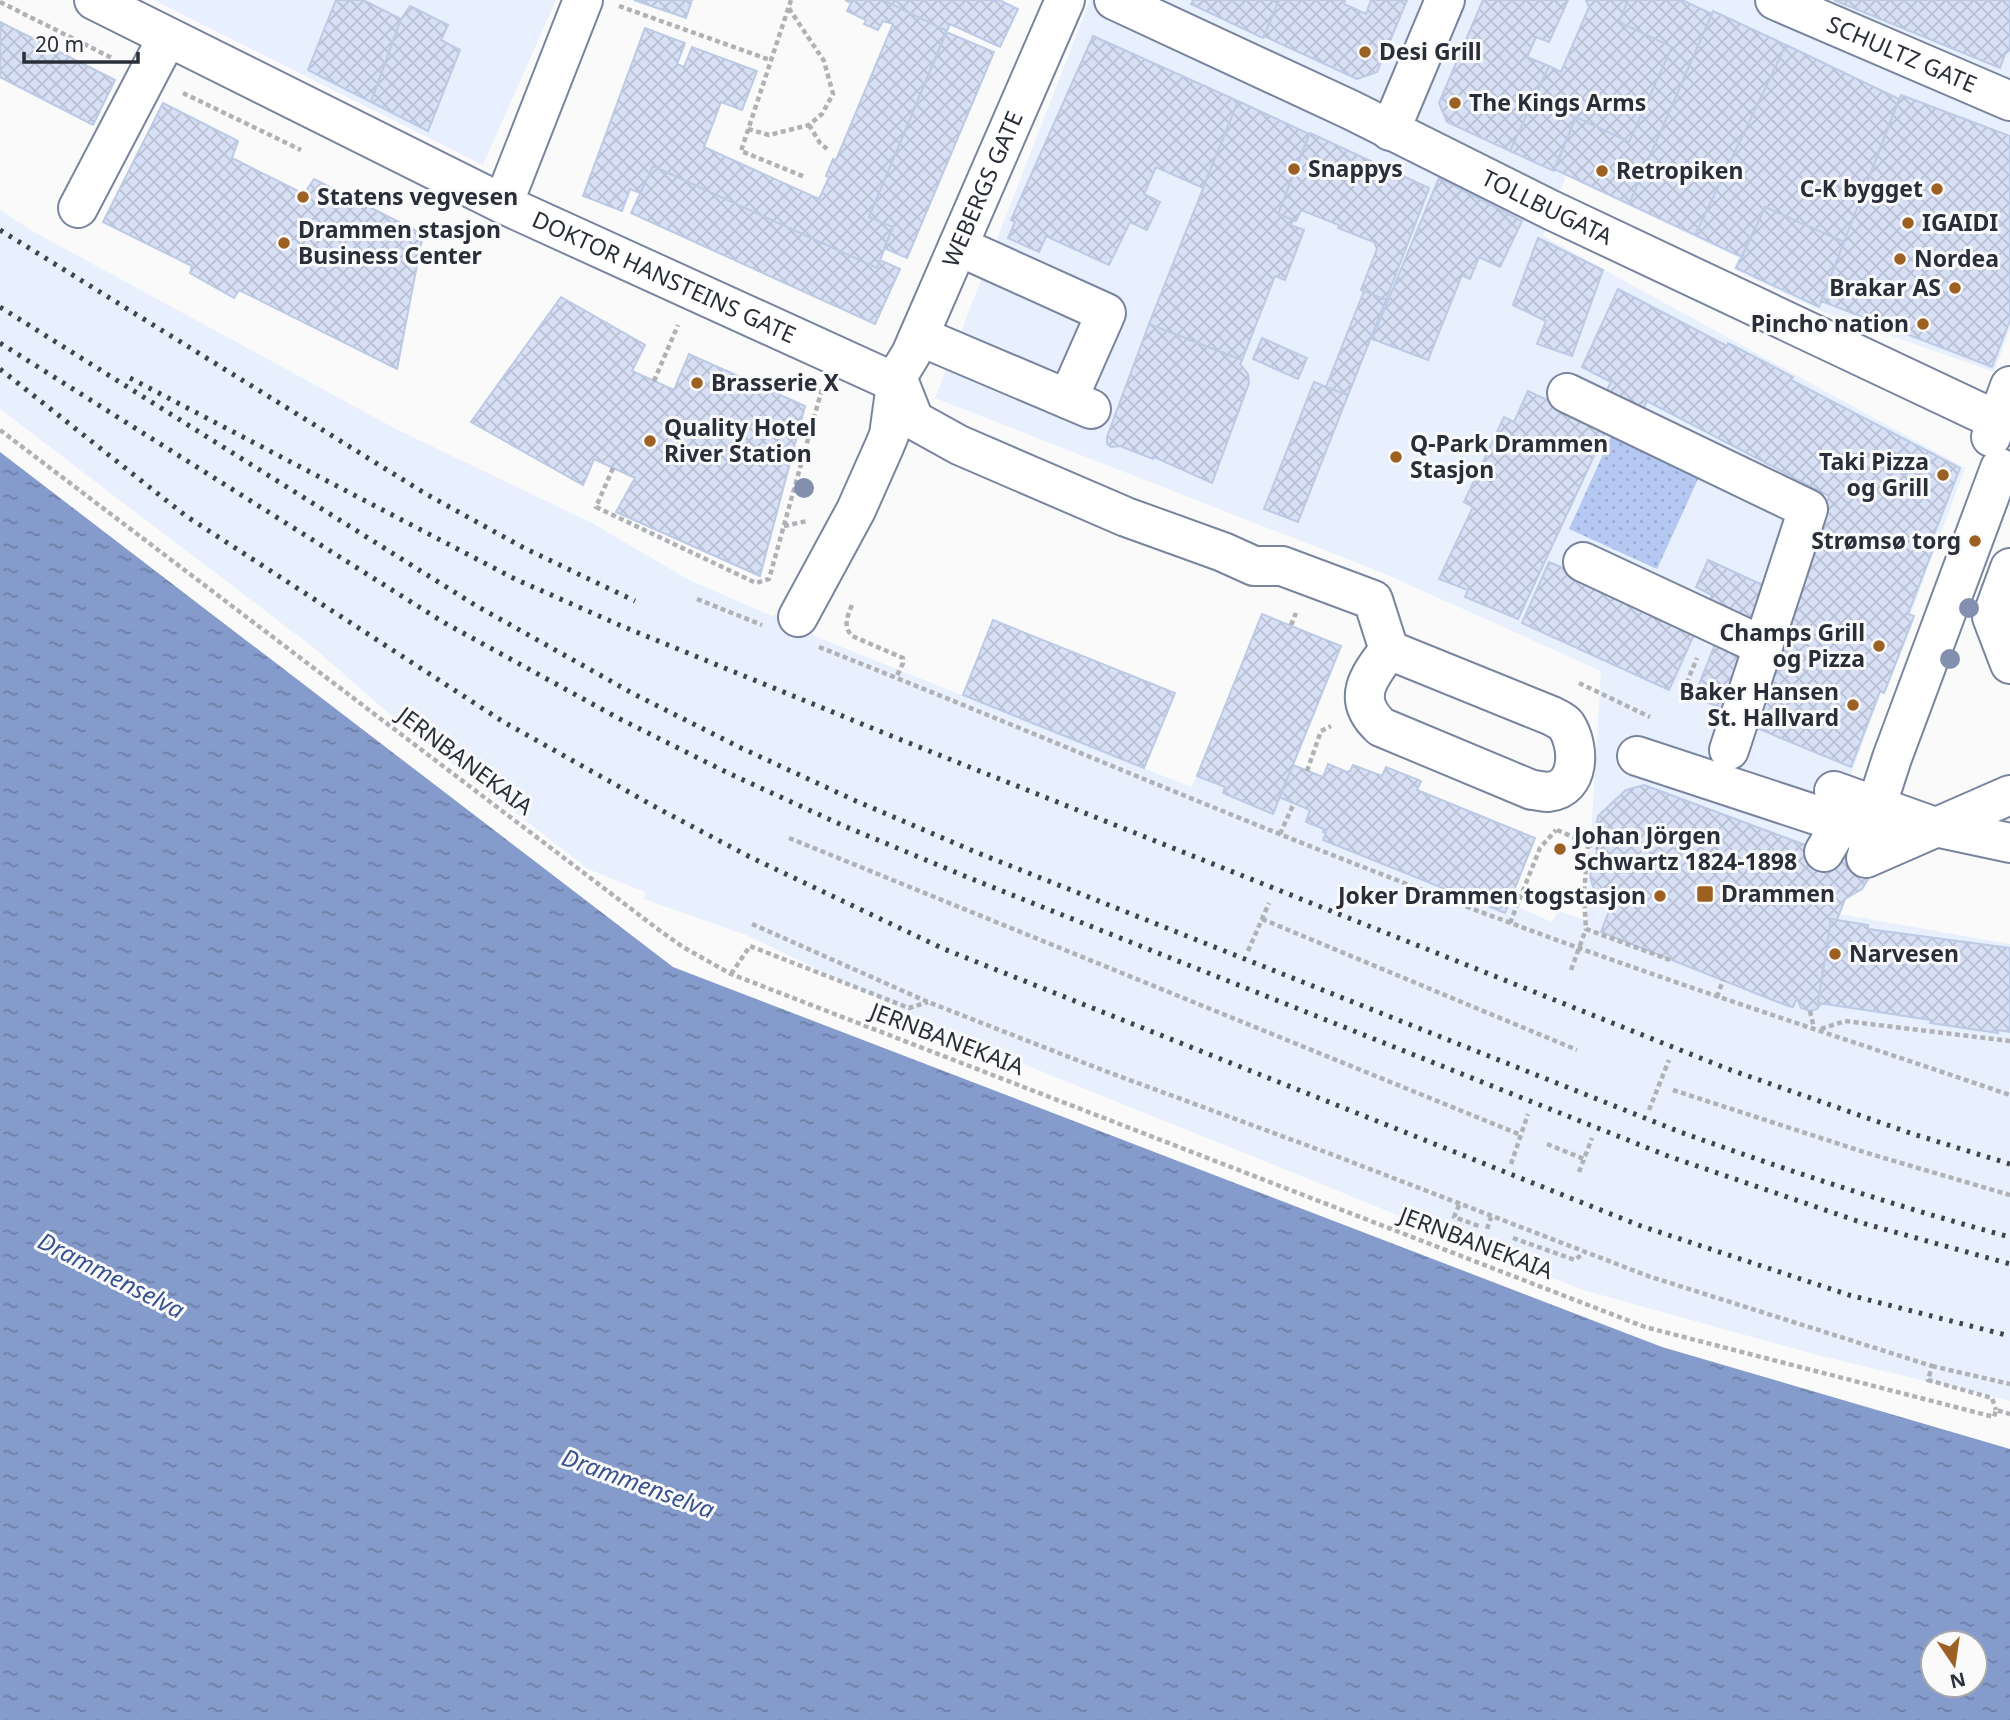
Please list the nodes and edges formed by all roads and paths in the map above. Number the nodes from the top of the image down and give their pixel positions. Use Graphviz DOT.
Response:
graph roads {
  1 [pos="94,0"];
  2 [pos="791,0"];
  3 [pos="1065,0"];
  4 [pos="1114,0"];
  5 [pos="1445,0"];
  6 [pos="1775,0"];
  7 [pos="595,1"];
  8 [pos="788,7"];
  9 [pos="167,38"];
  10 [pos="770,60"];
  11 [pos="2000,97"];
  12 [pos="809,125"];
  13 [pos="748,130"];
  14 [pos="1390,131"];
  15 [pos="827,149"];
  16 [pos="805,177"];
  17 [pos="503,204"];
  18 [pos="78,208"];
  19 [pos="958,246"];
  20 [pos="678,325"];
  21 [pos="919,336"];
  22 [pos="897,377"];
  23 [pos="654,381"];
  24 [pos="822,389"];
  25 [pos="1567,393"];
  26 [pos="2001,425"];
  27 [pos="0,430"];
  28 [pos="613,468"];
  29 [pos="1583,562"];
  30 [pos="2010,568"];
  31 [pos="696,599"];
  32 [pos="793,630"];
  33 [pos="852,636"];
  34 [pos="1763,646"];
  35 [pos="1389,650"];
  36 [pos="2010,664"];
  37 [pos="896,678"];
  38 [pos="1331,726"];
  39 [pos="1636,756"];
  40 [pos="1307,771"];
  41 [pos="1716,777"];
  42 [pos="2010,795"];
  43 [pos="1294,803"];
  44 [pos="1853,821"];
  45 [pos="1935,827"];
  46 [pos="1280,834"];
  47 [pos="789,838"];
  48 [pos="2010,843"];
  49 [pos="1588,844"];
  50 [pos="1598,848"];
  51 [pos="1269,903"];
  52 [pos="1262,919"];
  53 [pos="1510,923"];
  54 [pos="752,924"];
  55 [pos="1586,929"];
  56 [pos="1580,948"];
  57 [pos="1248,951"];
  58 [pos="1670,960"];
  59 [pos="1571,970"];
  60 [pos="731,974"];
  61 [pos="1723,980"];
  62 [pos="1717,997"];
  63 [pos="928,1002"];
  64 [pos="1810,1011"];
  65 [pos="1817,1029"];
  66 [pos="2010,1041"];
  67 [pos="1577,1050"];
  68 [pos="1670,1060"];
  69 [pos="1673,1090"];
  70 [pos="2010,1095"];
  71 [pos="1649,1110"];
  72 [pos="1528,1114"];
  73 [pos="1521,1135"];
  74 [pos="1592,1138"];
  75 [pos="1546,1144"];
  76 [pos="1584,1159"];
  77 [pos="1511,1164"];
  78 [pos="1579,1172"];
  79 [pos="2010,1195"];
  80 [pos="1458,1205"];
  81 [pos="1491,1217"];
  82 [pos="1479,1226"];
  83 [pos="1486,1229"];
  84 [pos="1513,1238"];
  85 [pos="1586,1252"];
  86 [pos="1932,1366"];
  87 [pos="2010,1384"];
  88 [pos="1996,1410"];
  89 [pos="2010,1415"];
  1 -- 9 [label="street, DOKTOR HANSTEINS GATE"];
  2 -- 8 [label="path"];
  3 -- 19 [label="street, WEBERGS GATE"];
  4 -- 14 [label="street, TOLLBUGATA"];
  5 -- 14 [label="street"];
  6 -- 11 [label="street, SCHULTZ GATE"];
  7 -- 10 [label="path"];
  7 -- 17 [label="street"];
  8 -- 10 [label="path"];
  8 -- 12 [label="path"];
  9 -- 17 [label="street, DOKTOR HANSTEINS GATE"];
  9 -- 18 [label="street"];
  10 -- 13 [label="path"];
  12 -- 13 [label="path"];
  12 -- 15 [label="path"];
  13 -- 16 [label="path"];
  14 -- 26 [label="street, TOLLBUGATA"];
  17 -- 22 [label="street, DOKTOR HANSTEINS GATE"];
  19 -- 21 [label="street, WEBERGS GATE"];
  19 -- 21 [label="street"];
  20 -- 23 [label="path"];
  21 -- 22 [label="street, WEBERGS GATE"];
  22 -- 32 [label="street"];
  22 -- 35 [label="street"];
  24 -- 28 [label="path"];
  25 -- 34 [label="street"];
  26 -- 44 [label="street"];
  27 -- 60 [label="path, JERNBANEKAIA"];
  29 -- 34 [label="street"];
  30 -- 36 [label="street"];
  31 -- 32 [label="path"];
  32 -- 37 [label="path"];
  33 -- 37 [label="path"];
  34 -- 41 [label="street"];
  35 -- 35 [label="street"];
  37 -- 46 [label="path"];
  38 -- 40 [label="path"];
  39 -- 41 [label="street"];
  41 -- 44 [label="street"];
  42 -- 45 [label="street"];
  43 -- 46 [label="path"];
  44 -- 45 [label="street"];
  44 -- 45 [label="street"];
  45 -- 48 [label="street"];
  46 -- 53 [label="path"];
  47 -- 73 [label="path"];
  49 -- 50 [label="path"];
  49 -- 53 [label="path"];
  49 -- 55 [label="path"];
  51 -- 52 [label="path"];
  52 -- 57 [label="path"];
  52 -- 67 [label="path"];
  53 -- 56 [label="path"];
  54 -- 63 [label="path"];
  55 -- 56 [label="path"];
  55 -- 58 [label="path"];
  56 -- 59 [label="path"];
  56 -- 62 [label="path"];
  60 -- 63 [label="path"];
  60 -- 88 [label="path, JERNBANEKAIA"];
  61 -- 62 [label="path"];
  62 -- 65 [label="path"];
  63 -- 80 [label="path"];
  64 -- 65 [label="path"];
  65 -- 66 [label="path"];
  65 -- 70 [label="path"];
  68 -- 71 [label="path"];
  69 -- 79 [label="path"];
  72 -- 73 [label="path"];
  73 -- 77 [label="path"];
  74 -- 76 [label="path"];
  75 -- 76 [label="path"];
  76 -- 78 [label="path"];
  80 -- 81 [label="path"];
  80 -- 82 [label="path"];
  81 -- 83 [label="path"];
  81 -- 85 [label="path"];
  84 -- 85 [label="path"];
  85 -- 86 [label="path"];
  86 -- 87 [label="path"];
  86 -- 88 [label="path"];
  88 -- 89 [label="path, JERNBANEKAIA"];
}
